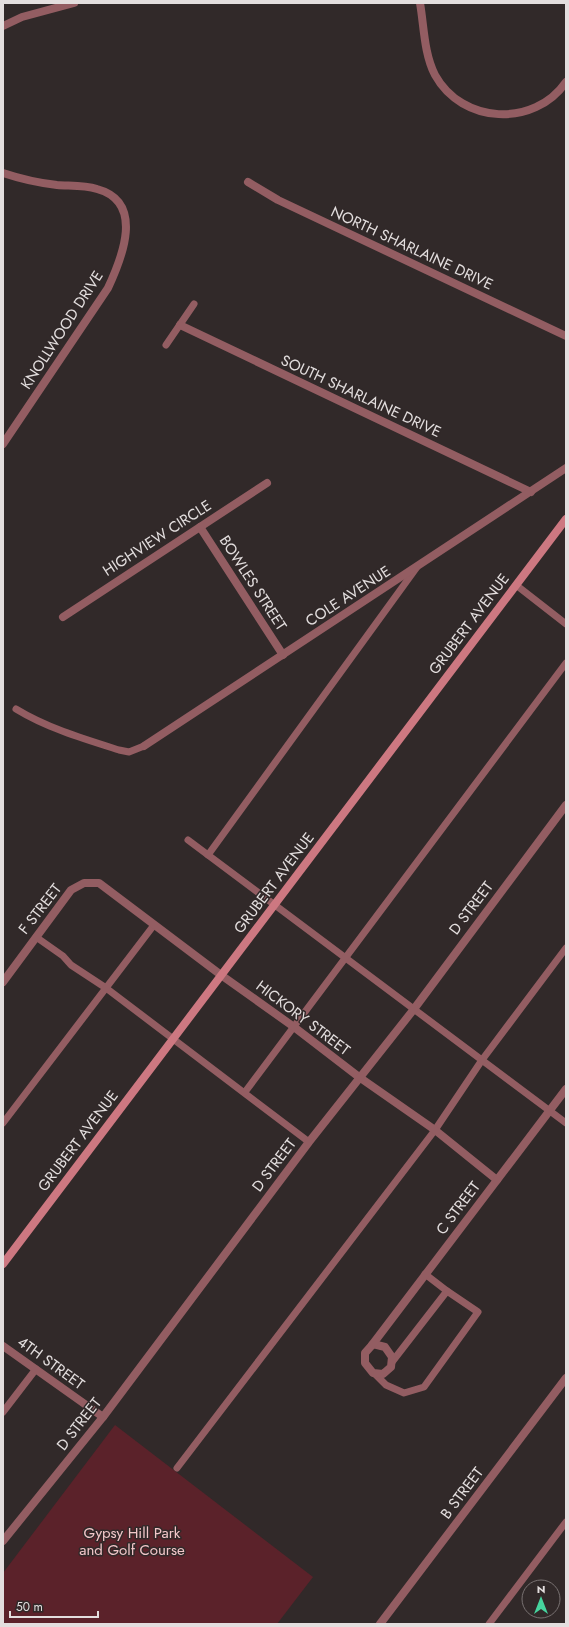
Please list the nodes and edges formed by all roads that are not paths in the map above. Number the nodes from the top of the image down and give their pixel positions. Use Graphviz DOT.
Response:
graph roads {
  1 [pos="74,3"];
  2 [pos="420,3"];
  3 [pos="3,26"];
  4 [pos="566,82"];
  5 [pos="3,174"];
  6 [pos="248,182"];
  7 [pos="194,304"];
  8 [pos="180,325"];
  9 [pos="566,336"];
  10 [pos="166,345"];
  11 [pos="3,444"];
  12 [pos="566,468"];
  13 [pos="267,483"];
  14 [pos="531,492"];
  15 [pos="565,521"];
  16 [pos="200,527"];
  17 [pos="418,567"];
  18 [pos="516,585"];
  19 [pos="63,617"];
  20 [pos="566,624"];
  21 [pos="283,655"];
  22 [pos="566,663"];
  23 [pos="16,709"];
  24 [pos="144,746"];
  25 [pos="566,805"];
  26 [pos="188,840"];
  27 [pos="208,855"];
  28 [pos="91,882"];
  29 [pos="275,905"];
  30 [pos="154,925"];
  31 [pos="36,937"];
  32 [pos="566,948"];
  33 [pos="346,957"];
  34 [pos="221,975"];
  35 [pos="3,982"];
  36 [pos="106,988"];
  37 [pos="414,1009"];
  38 [pos="294,1027"];
  39 [pos="173,1039"];
  40 [pos="482,1060"];
  41 [pos="359,1077"];
  42 [pos="566,1089"];
  43 [pos="245,1092"];
  44 [pos="550,1110"];
  45 [pos="3,1123"];
  46 [pos="566,1123"];
  47 [pos="434,1130"];
  48 [pos="309,1142"];
  49 [pos="497,1180"];
  50 [pos="3,1264"];
  51 [pos="425,1274"];
  52 [pos="448,1291"];
  53 [pos="372,1345"];
  54 [pos="3,1346"];
  55 [pos="392,1362"];
  56 [pos="36,1369"];
  57 [pos="375,1374"];
  58 [pos="566,1378"];
  59 [pos="3,1412"];
  60 [pos="103,1417"];
  61 [pos="177,1468"];
  62 [pos="566,1522"];
  63 [pos="3,1541"];
  64 [pos="380,1624"];
  65 [pos="489,1624"];
  1 -- 3 [label="street"];
  2 -- 4 [label="street"];
  5 -- 11 [label="street, KNOLLWOOD DRIVE"];
  6 -- 9 [label="street, NORTH SHARLAINE DRIVE"];
  7 -- 8 [label="lane"];
  8 -- 10 [label="lane"];
  8 -- 14 [label="street, SOUTH SHARLAINE DRIVE"];
  12 -- 14 [label="street, COLE AVENUE"];
  13 -- 16 [label="street, HIGHVIEW CIRCLE"];
  14 -- 17 [label="street, COLE AVENUE"];
  15 -- 18 [label="street, GRUBERT AVENUE"];
  16 -- 19 [label="street, HIGHVIEW CIRCLE"];
  16 -- 21 [label="street, BOWLES STREET"];
  17 -- 21 [label="street, COLE AVENUE"];
  17 -- 27 [label="lane"];
  18 -- 20 [label="lane"];
  18 -- 29 [label="street, GRUBERT AVENUE"];
  21 -- 24 [label="street, COLE AVENUE"];
  22 -- 33 [label="lane"];
  23 -- 24 [label="lane"];
  25 -- 37 [label="street, D STREET"];
  26 -- 27 [label="lane"];
  27 -- 29 [label="lane"];
  28 -- 30 [label="street, HICKORY STREET"];
  28 -- 31 [label="street, F STREET"];
  29 -- 33 [label="lane"];
  29 -- 34 [label="street, GRUBERT AVENUE"];
  30 -- 34 [label="street, HICKORY STREET"];
  30 -- 36 [label="lane"];
  31 -- 35 [label="street, F STREET"];
  31 -- 36 [label="lane"];
  32 -- 40 [label="lane"];
  33 -- 37 [label="lane"];
  33 -- 38 [label="lane"];
  34 -- 38 [label="street, HICKORY STREET"];
  34 -- 39 [label="street, GRUBERT AVENUE"];
  36 -- 39 [label="lane"];
  36 -- 45 [label="lane"];
  37 -- 40 [label="lane"];
  37 -- 41 [label="street, D STREET"];
  38 -- 41 [label="street, HICKORY STREET"];
  38 -- 43 [label="lane"];
  39 -- 43 [label="lane"];
  39 -- 50 [label="street, GRUBERT AVENUE"];
  40 -- 44 [label="lane"];
  40 -- 47 [label="lane"];
  41 -- 47 [label="street, HICKORY STREET"];
  41 -- 48 [label="street, D STREET"];
  42 -- 44 [label="street, C STREET"];
  43 -- 48 [label="lane"];
  44 -- 46 [label="lane"];
  44 -- 49 [label="street, C STREET"];
  47 -- 49 [label="street, HICKORY STREET"];
  47 -- 61 [label="lane"];
  48 -- 60 [label="street, D STREET"];
  49 -- 51 [label="street, C STREET"];
  51 -- 52 [label="lane"];
  51 -- 53 [label="street, C STREET"];
  52 -- 55 [label="lane"];
  52 -- 57 [label="lane"];
  53 -- 55 [label="street"];
  53 -- 57 [label="street"];
  54 -- 56 [label="street, 4TH STREET"];
  55 -- 57 [label="street"];
  56 -- 59 [label="lane"];
  56 -- 60 [label="street, 4TH STREET"];
  58 -- 64 [label="street, B STREET"];
  60 -- 63 [label="street, D STREET"];
  62 -- 65 [label="lane"];
}
